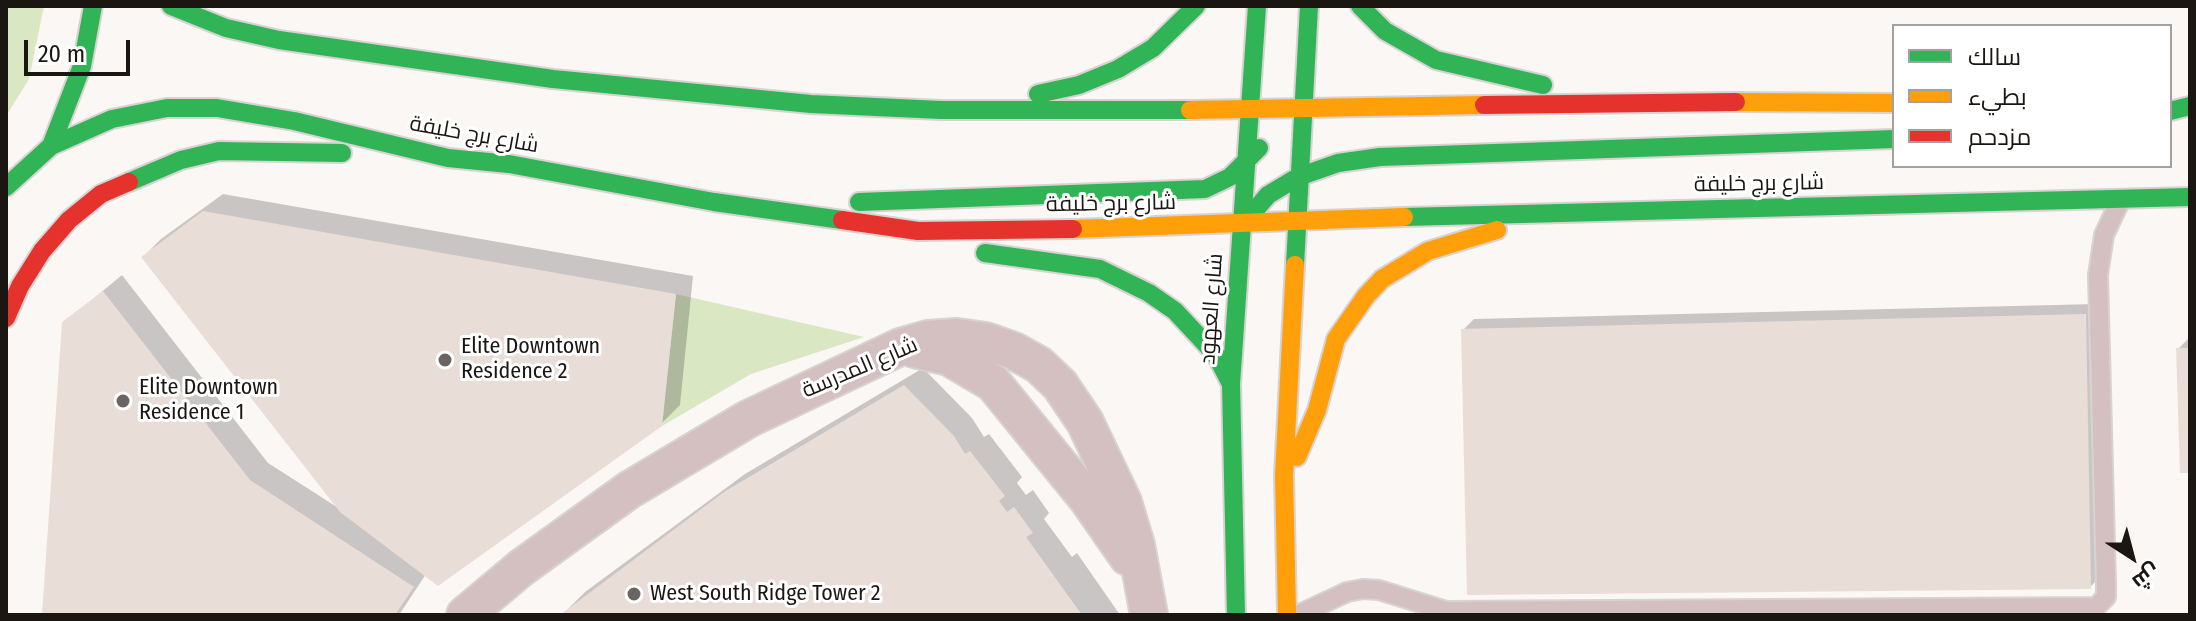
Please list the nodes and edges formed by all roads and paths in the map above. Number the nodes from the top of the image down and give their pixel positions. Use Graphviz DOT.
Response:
graph roads {
  1 [pos="93,6"];
  2 [pos="171,6"];
  3 [pos="1196,6"];
  4 [pos="1257,6"];
  5 [pos="1309,6"];
  6 [pos="1360,6"];
  7 [pos="1624,102"];
  8 [pos="1892,103"];
  9 [pos="941,110"];
  10 [pos="1250,110"];
  11 [pos="1302,110"];
  12 [pos="1892,139"];
  13 [pos="51,146"];
  14 [pos="448,158"];
  15 [pos="1247,160"];
  16 [pos="1298,177"];
  17 [pos="6,187"];
  18 [pos="2190,197"];
  19 [pos="2121,198"];
  20 [pos="1566,213"];
  21 [pos="817,215"];
  22 [pos="1243,224"];
  23 [pos="1298,224"];
  24 [pos="918,231"];
  25 [pos="6,318"];
  26 [pos="900,347"];
  27 [pos="1231,384"];
  28 [pos="1284,475"];
  29 [pos="1147,601"];
  30 [pos="465,615"];
  31 [pos="1236,615"];
  32 [pos="1287,615"];
  33 [pos="1298,615"];
  1 -- 13 [label="street"];
  2 -- 9 [label="street"];
  3 -- 9 [label="street"];
  4 -- 10 [label="street, شارع العهود"];
  5 -- 11 [label="street"];
  6 -- 7 [label="street"];
  7 -- 8 [label="street"];
  7 -- 11 [label="street"];
  9 -- 10 [label="street"];
  10 -- 11 [label="street"];
  10 -- 15 [label="street, شارع العهود"];
  11 -- 15 [label="street"];
  11 -- 16 [label="street"];
  12 -- 16 [label="street"];
  13 -- 14 [label="street, شارع برج خليفة"];
  13 -- 17 [label="street"];
  14 -- 21 [label="street, شارع برج خليفة"];
  14 -- 25 [label="street"];
  15 -- 21 [label="street"];
  15 -- 22 [label="street, شارع العهود"];
  16 -- 22 [label="street"];
  16 -- 23 [label="street"];
  18 -- 19 [label="street, شارع برج خليفة"];
  19 -- 20 [label="street, شارع برج خليفة"];
  19 -- 33 [label="lane"];
  20 -- 23 [label="street, شارع برج خليفة"];
  20 -- 28 [label="street"];
  21 -- 24 [label="street, شارع برج خليفة"];
  22 -- 23 [label="street, شارع برج خليفة"];
  22 -- 24 [label="street, شارع برج خليفة"];
  22 -- 27 [label="street, شارع العهود"];
  23 -- 28 [label="street"];
  24 -- 27 [label="street"];
  26 -- 29 [label="street"];
  26 -- 29 [label="street, شارع المدرسة"];
  26 -- 30 [label="street, شارع المدرسة"];
  27 -- 31 [label="street, شارع العهود"];
  28 -- 32 [label="street"];
}
